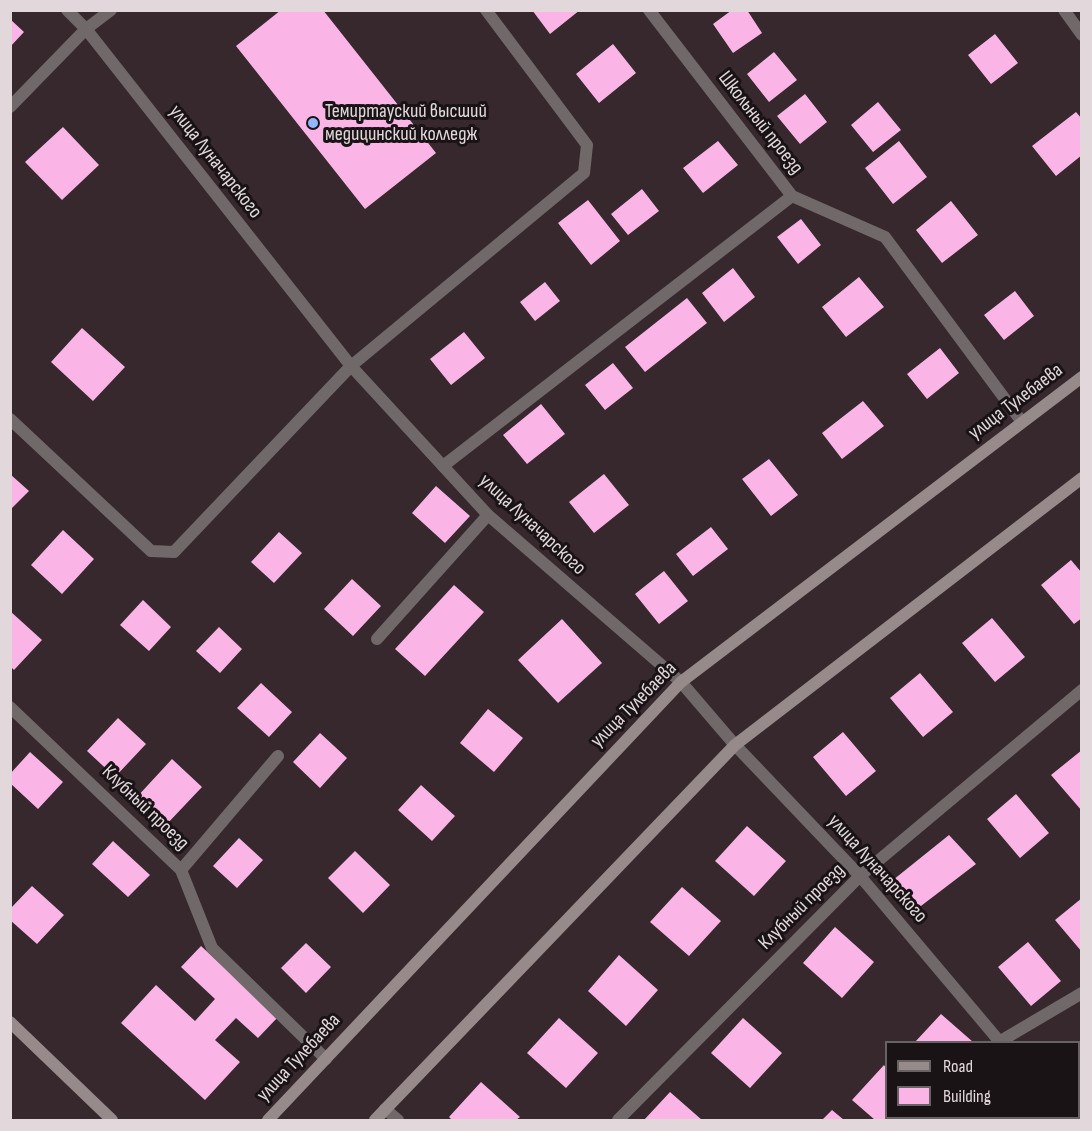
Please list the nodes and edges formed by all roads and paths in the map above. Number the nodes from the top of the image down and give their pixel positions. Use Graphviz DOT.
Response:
graph roads {
  1 [pos="67,10"];
  2 [pos="111,10"];
  3 [pos="486,10"];
  4 [pos="649,10"];
  5 [pos="1064,10"];
  6 [pos="86,29"];
  7 [pos="1082,35"];
  8 [pos="10,107"];
  9 [pos="792,196"];
  10 [pos="351,366"];
  11 [pos="1082,377"];
  12 [pos="10,419"];
  13 [pos="1022,422"];
  14 [pos="443,466"];
  15 [pos="1080,480"];
  16 [pos="488,515"];
  17 [pos="377,639"];
  18 [pos="681,682"];
  19 [pos="1082,690"];
  20 [pos="10,707"];
  21 [pos="735,745"];
  22 [pos="278,756"];
  23 [pos="181,870"];
  24 [pos="860,876"];
  25 [pos="1082,993"];
  26 [pos="10,1022"];
  27 [pos="999,1041"];
  28 [pos="1002,1041"];
  29 [pos="326,1059"];
  30 [pos="385,1109"];
  31 [pos="112,1120"];
  32 [pos="268,1120"];
  33 [pos="375,1120"];
  34 [pos="398,1120"];
  35 [pos="618,1120"];
  1 -- 6 [label="street, улица Луначарского"];
  2 -- 6 [label="street"];
  3 -- 10 [label="street"];
  4 -- 9 [label="street, Школьный проезд"];
  5 -- 7 [label="street"];
  6 -- 8 [label="street"];
  6 -- 10 [label="street, улица Луначарского"];
  9 -- 13 [label="street, Школьный проезд"];
  9 -- 14 [label="street"];
  10 -- 12 [label="street"];
  10 -- 14 [label="street, улица Луначарского"];
  11 -- 13 [label="street, улица Тулебаева"];
  13 -- 18 [label="street, улица Тулебаева"];
  14 -- 16 [label="street, улица Луначарского"];
  15 -- 21 [label="street"];
  16 -- 17 [label="street"];
  16 -- 18 [label="street, улица Луначарского"];
  18 -- 21 [label="street, улица Луначарского"];
  18 -- 29 [label="street, улица Тулебаева"];
  19 -- 24 [label="street, Клубный проезд"];
  20 -- 23 [label="street, Клубный проезд"];
  21 -- 24 [label="street, улица Луначарского"];
  21 -- 30 [label="street"];
  22 -- 23 [label="street"];
  23 -- 29 [label="street, Клубный проезд"];
  24 -- 27 [label="street, улица Луначарского"];
  24 -- 35 [label="street, Клубный проезд"];
  25 -- 28 [label="street"];
  26 -- 31 [label="street"];
  29 -- 32 [label="street, улица Тулебаева"];
  30 -- 33 [label="street"];
  30 -- 34 [label="street"];
}
